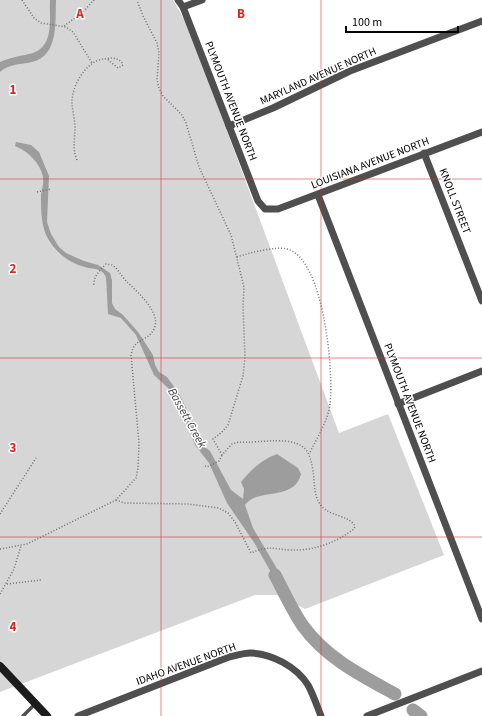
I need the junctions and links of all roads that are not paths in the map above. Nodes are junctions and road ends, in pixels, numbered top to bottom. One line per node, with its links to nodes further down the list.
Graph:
1 (178, 0): 3 (street, PLYMOUTH AVENUE NORTH)
2 (202, 0): 3 (street)
3 (183, 7): 5 (street, PLYMOUTH AVENUE NORTH)
4 (482, 21): 5 (street, MARYLAND AVENUE NORTH)
5 (229, 126): 9 (street, PLYMOUTH AVENUE NORTH)
6 (482, 132): 7 (street, LOUISIANA AVENUE NORTH)
7 (424, 153): 8 (street, LOUISIANA AVENUE NORTH); 10 (street, KNOLL STREET)
8 (318, 195): 9 (street, LOUISIANA AVENUE NORTH); 12 (street, PLYMOUTH AVENUE NORTH)
9 (265, 208)
10 (482, 301)
11 (482, 372): 12 (street)
12 (398, 404): 13 (street, PLYMOUTH AVENUE NORTH)
13 (482, 619)
14 (0, 666): 16 (street)
15 (482, 671): 21 (street)
16 (35, 704): 17 (lane); 18 (street)
17 (23, 716)
18 (47, 716)
19 (78, 716): 20 (street, IDAHO AVENUE NORTH)
20 (321, 716)
21 (367, 716)

